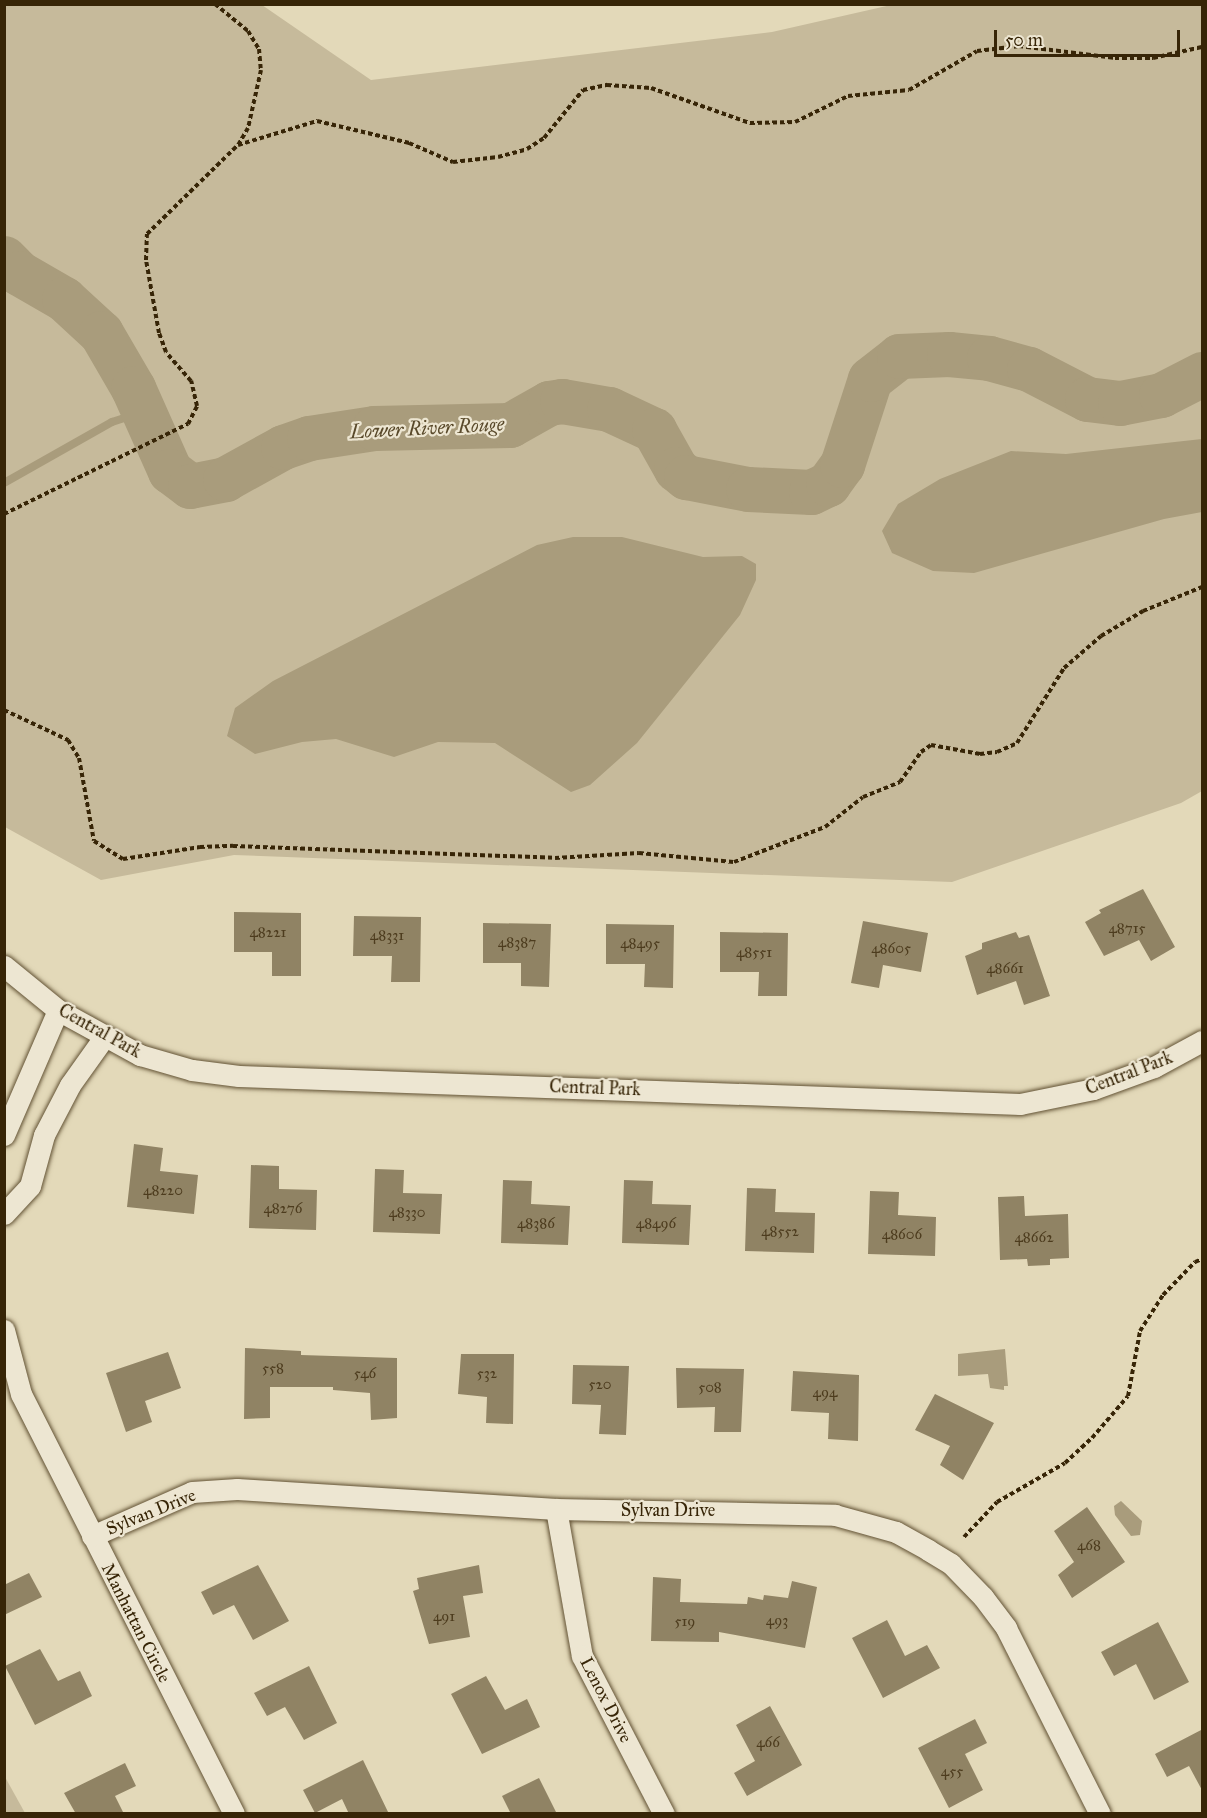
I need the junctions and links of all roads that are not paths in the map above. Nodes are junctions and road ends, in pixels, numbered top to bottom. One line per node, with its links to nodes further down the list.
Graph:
1 (4, 966): 2 (street, Central Park)
2 (58, 1010): 3 (street, Central Park); 5 (street)
3 (105, 1036): 4 (street, Central Park); 6 (street)
4 (1203, 1041)
5 (4, 1135)
6 (4, 1214)
7 (4, 1330): 9 (street, Manhattan Circle)
8 (556, 1509): 9 (street, Sylvan Drive); 11 (street, Lenox Drive); 12 (street, Sylvan Drive)
9 (92, 1536): 10 (street, Manhattan Circle)
10 (234, 1814)
11 (664, 1814)
12 (1100, 1814)

